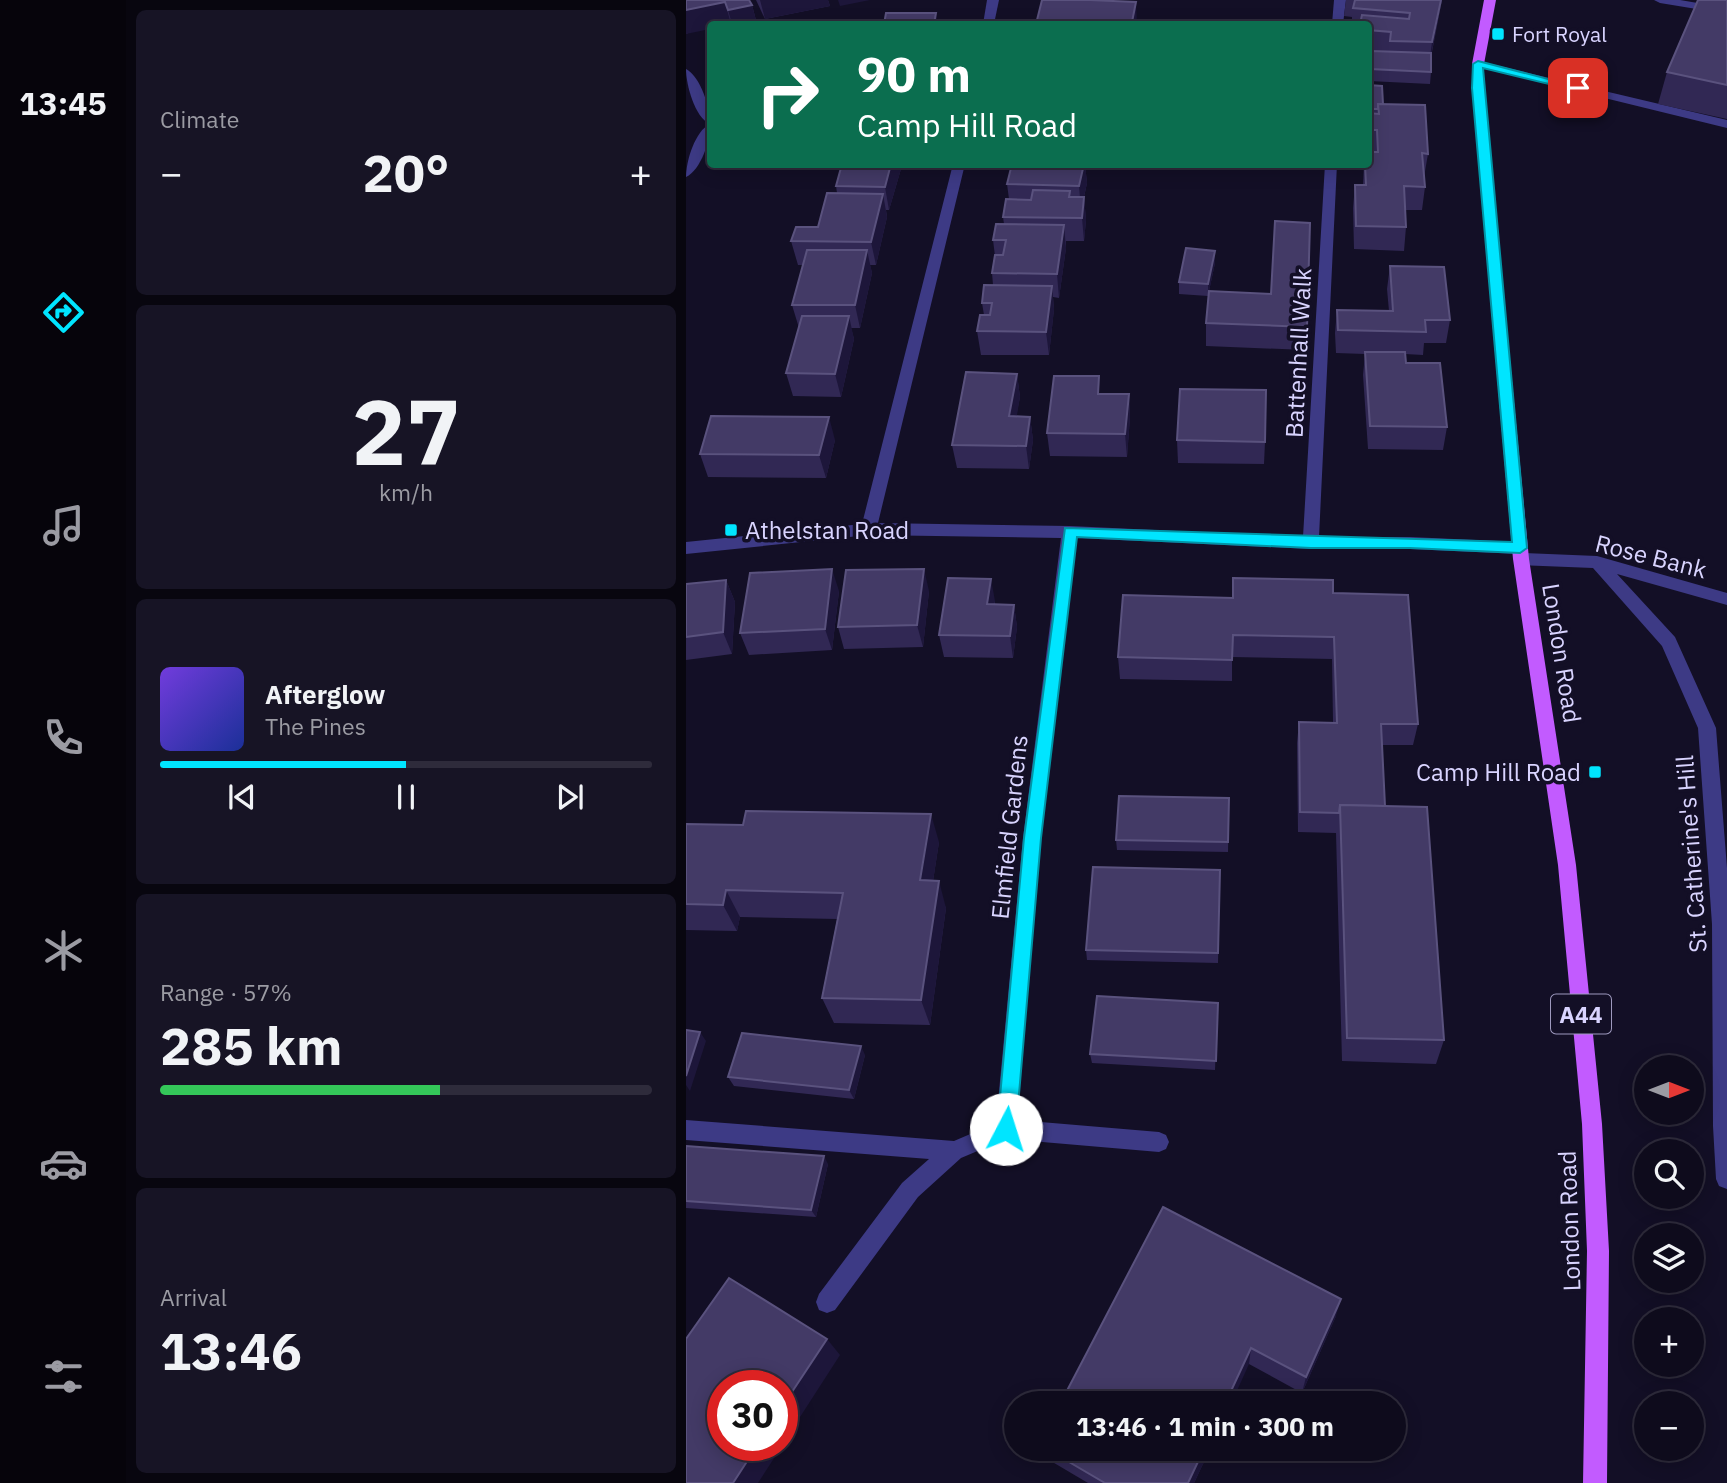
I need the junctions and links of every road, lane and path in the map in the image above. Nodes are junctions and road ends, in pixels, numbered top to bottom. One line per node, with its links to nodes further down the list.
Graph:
1 (993, 0): 6 (street)
2 (1340, 0): 7 (street)
3 (1490, 0): 8 (main road, London Road / A44)
4 (1660, 0): 5 (street)
5 (1727, 11)
6 (990, 21)
7 (1338, 21)
8 (1478, 64): 11 (street); 20 (main road, London Road / A44)
9 (686, 73): 10 (street)
10 (707, 114)
11 (1727, 124)
12 (707, 134): 15 (street)
13 (958, 168): 16 (street)
14 (1331, 168): 18 (street, Battenhall Walk)
15 (686, 173)
16 (869, 529): 17 (street); 19 (street)
17 (1070, 532): 18 (street); 23 (street, Elmfield Gardens)
18 (1311, 543): 20 (street)
19 (686, 548)
20 (1520, 554): 21 (street, Rose Bank); 29 (main road, London Road / A44)
21 (1597, 562): 22 (street, Rose Bank); 27 (street, St. Catherine's Hill)
22 (1727, 599)
23 (1006, 1129): 25 (street); 26 (street)
24 (686, 1130): 26 (street)
25 (1159, 1142)
26 (954, 1151): 28 (street)
27 (1727, 1179)
28 (827, 1302)
29 (1595, 1483)

